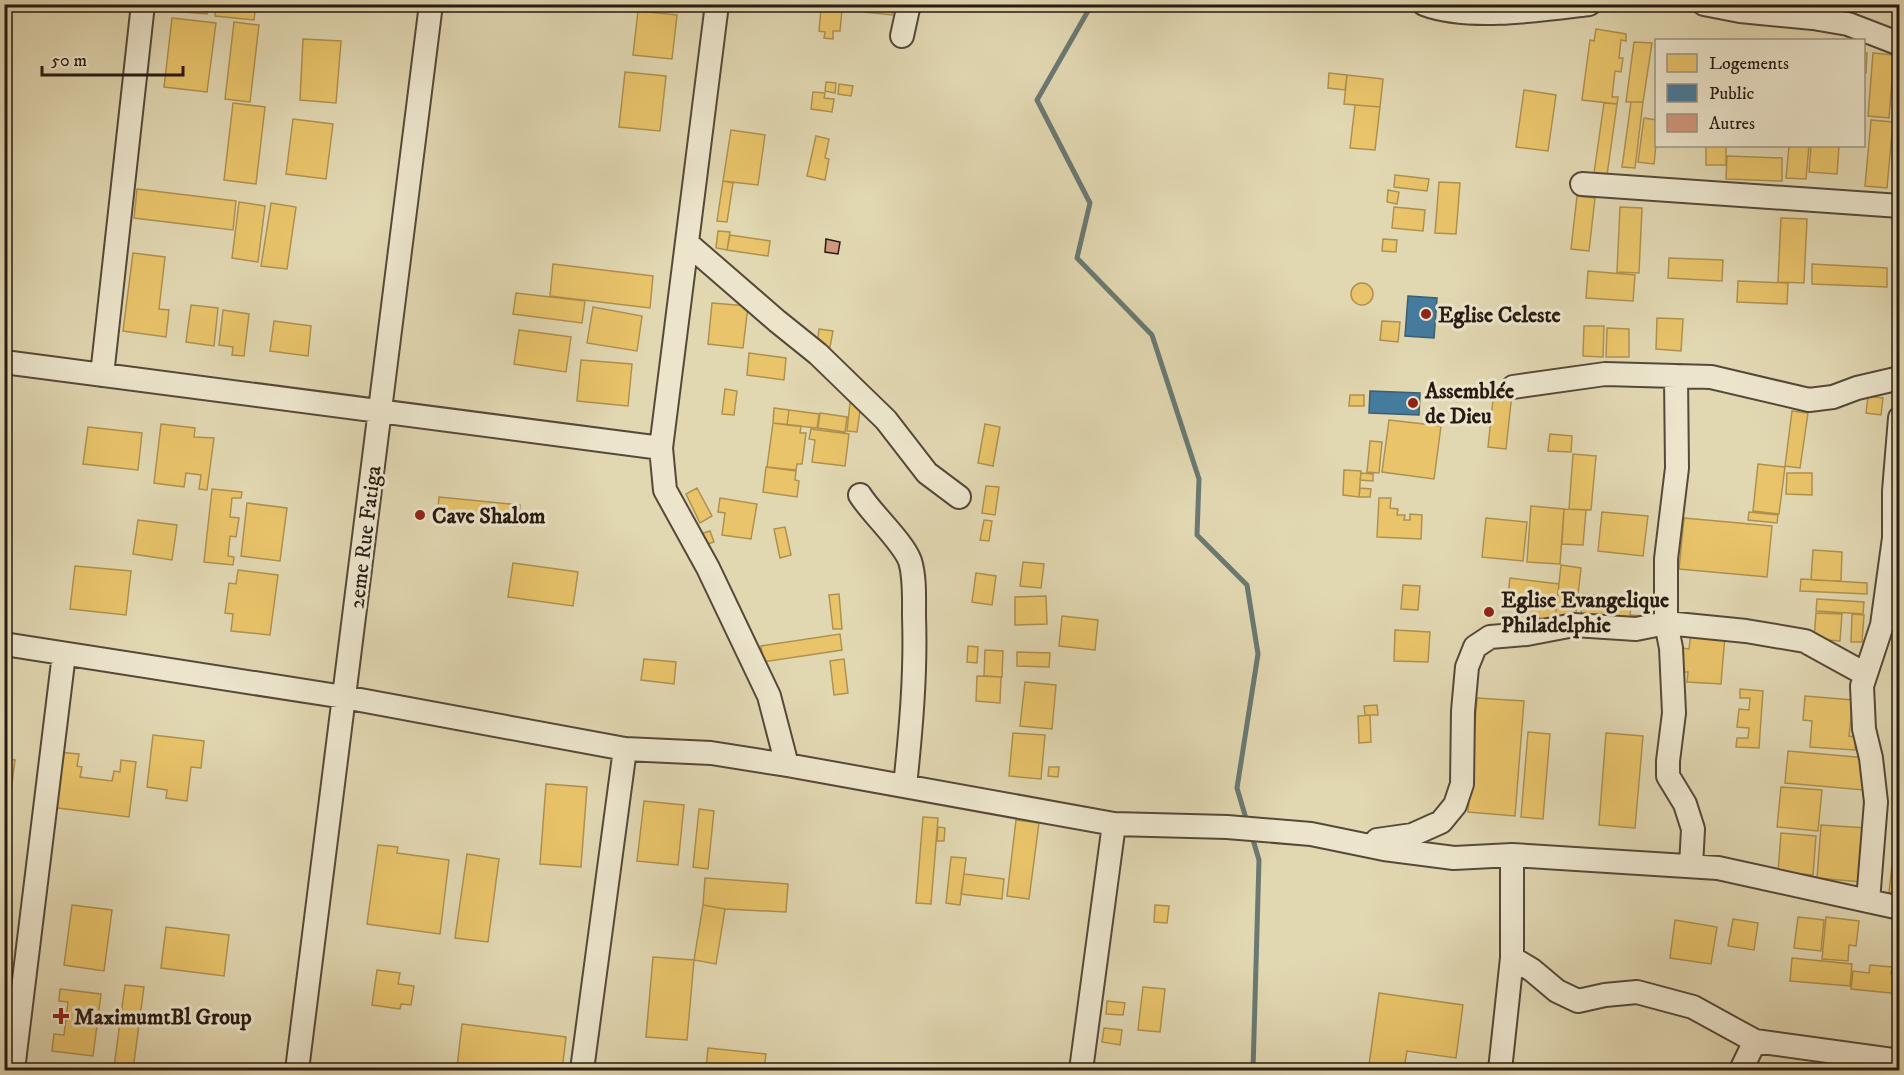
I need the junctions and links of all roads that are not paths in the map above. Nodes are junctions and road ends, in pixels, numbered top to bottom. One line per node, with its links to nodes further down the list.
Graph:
1 (143, 4): 15 (street)
2 (431, 4): 19 (street, 2eme Rue Fatiga)
3 (717, 4): 13 (street)
4 (909, 4): 9 (street)
5 (1424, 4): 6 (street)
6 (1589, 4)
7 (1704, 4): 8 (street)
8 (1814, 11): 10 (street)
9 (902, 36)
10 (1899, 44)
11 (1582, 184): 12 (street)
12 (1899, 206)
13 (687, 243): 21 (street); 23 (street)
14 (4, 362): 15 (street)
15 (102, 375): 19 (street)
16 (1676, 376): 17 (street); 18 (street); 24 (street)
17 (1899, 378)
18 (1513, 387)
19 (380, 411): 21 (street); 28 (street, 2eme Rue Fatiga)
20 (1899, 418): 27 (street)
21 (662, 448): 30 (street)
22 (860, 495): 31 (street)
23 (959, 498)
24 (1666, 623): 27 (street); 33 (street); 35 (street)
25 (4, 644): 26 (street)
26 (64, 654): 28 (street); 41 (street)
27 (1865, 674): 36 (street)
28 (344, 697): 29 (street); 42 (street, 2eme Rue Fatiga)
29 (625, 749): 30 (street); 43 (street)
30 (787, 765): 31 (street)
31 (905, 786): 32 (street)
32 (1114, 824): 33 (street); 44 (street)
33 (1346, 841): 34 (street)
34 (1512, 855): 35 (street); 38 (street)
35 (1691, 867): 36 (street)
36 (1868, 901): 37 (street)
37 (1899, 908)
38 (1512, 958): 39 (street); 45 (street)
39 (1755, 1041): 40 (street); 46 (street)
40 (1899, 1061)
41 (13, 1071)
42 (297, 1071)
43 (582, 1071)
44 (1081, 1071)
45 (1500, 1071)
46 (1740, 1071)

